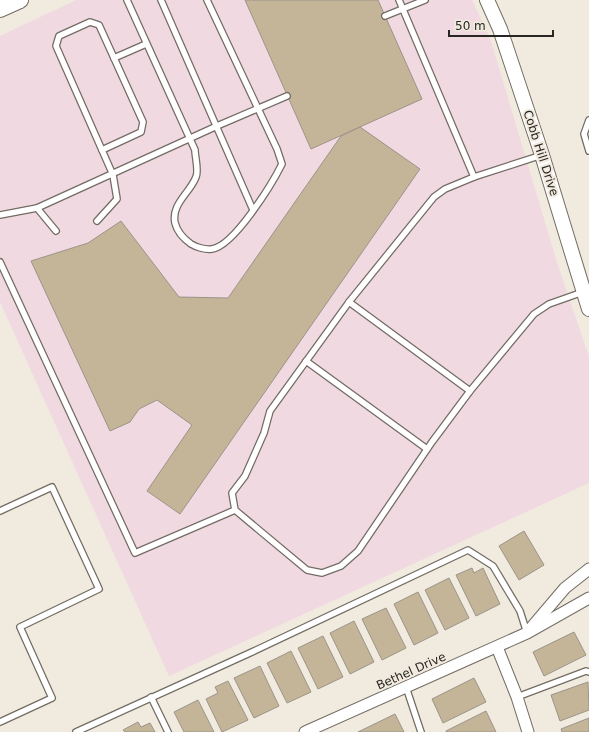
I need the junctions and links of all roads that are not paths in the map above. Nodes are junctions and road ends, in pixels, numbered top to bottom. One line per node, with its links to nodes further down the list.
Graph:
1 (20, 0): 9 (main road)
2 (127, 0): 11 (lane)
3 (161, 0): 16 (lane)
4 (207, 0): 14 (lane)
5 (399, 0): 8 (lane)
6 (425, 0): 8 (lane)
7 (487, 0): 20 (street, Cobb Hill Drive)
8 (403, 8): 10 (lane); 22 (lane)
9 (0, 9)
10 (385, 16)
11 (146, 44): 12 (lane); 17 (lane)
12 (114, 58): 18 (lane); 18 (lane)
13 (287, 96): 14 (lane)
14 (258, 108): 16 (lane); 24 (lane)
15 (589, 120): 19 (lane)
16 (217, 126): 17 (lane); 24 (lane)
17 (190, 139): 21 (lane); 24 (lane)
18 (102, 150): 21 (lane)
19 (589, 151)
20 (542, 155): 22 (lane); 29 (street, Cobb Hill Drive)
21 (113, 175): 23 (lane); 26 (lane)
22 (474, 177): 30 (lane)
23 (37, 208): 25 (lane); 27 (lane)
24 (253, 210)
25 (0, 215)
26 (97, 221)
27 (56, 231)
28 (0, 262): 35 (lane)
29 (584, 292): 31 (street, Cobb Hill Drive); 33 (lane)
30 (349, 302): 32 (lane); 33 (lane)
31 (589, 309)
32 (306, 361): 34 (lane); 35 (lane)
33 (470, 391): 34 (lane)
34 (427, 449): 35 (lane)
35 (235, 510)
36 (0, 511): 45 (lane)
37 (589, 570): 39 (street, Bethel Drive)
38 (589, 598): 39 (street, Bethel Drive)
39 (527, 633): 40 (street, Bethel Drive); 44 (lane)
40 (497, 646): 42 (street, Bethel Drive); 43 (street)
41 (589, 672): 43 (lane)
42 (406, 687): 46 (street, Bethel Drive); 50 (lane)
43 (517, 697): 51 (street)
44 (152, 698): 47 (lane); 48 (lane)
45 (0, 722)
46 (324, 728): 49 (street, Bethel Drive)
47 (76, 732)
48 (168, 732)
49 (305, 732)
50 (421, 732)
51 (528, 732)

